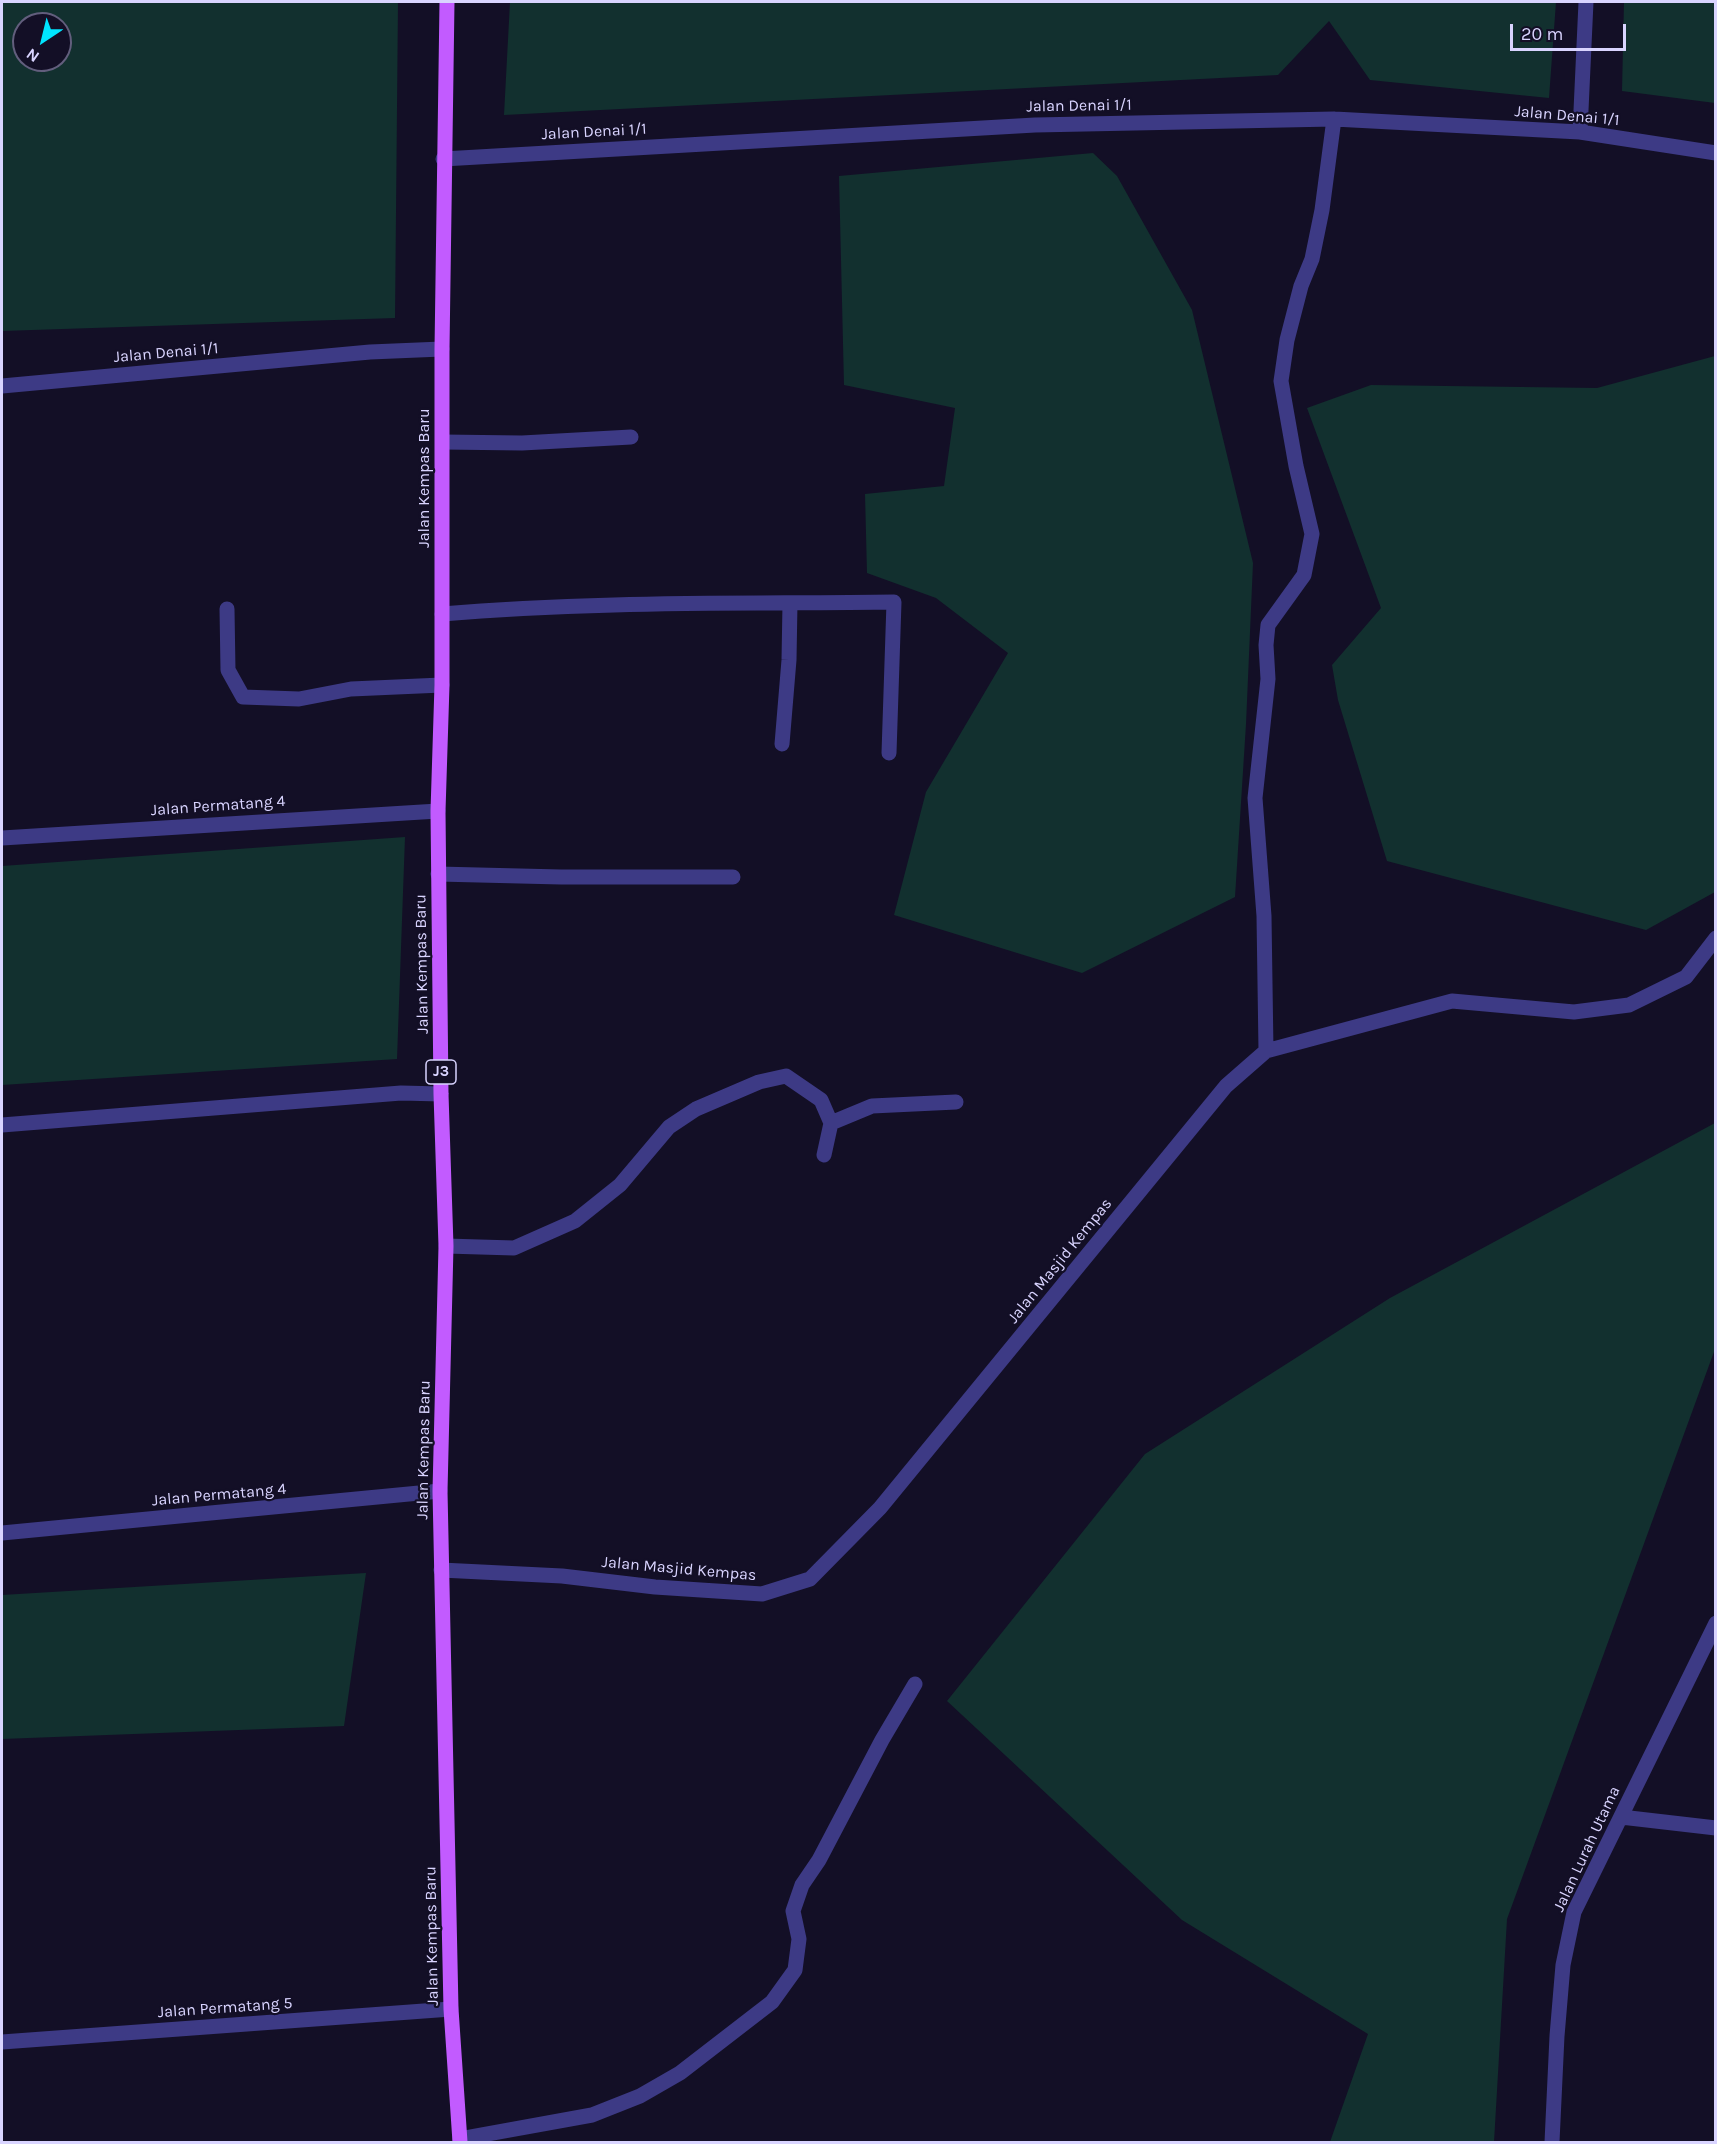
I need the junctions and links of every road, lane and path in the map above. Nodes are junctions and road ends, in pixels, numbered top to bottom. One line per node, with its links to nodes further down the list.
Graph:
1 (447, 2): 6 (main road, Jalan Kempas Baru / J3)
2 (1586, 2): 4 (street)
3 (1334, 119): 4 (street, Jalan Denai 1/1); 6 (street, Jalan Denai 1/1); 22 (street)
4 (1580, 132): 5 (street, Jalan Denai 1/1)
5 (1716, 153)
6 (443, 159): 7 (main road, Jalan Kempas Baru / J3)
7 (442, 349): 8 (street, Jalan Denai 1/1); 10 (main road, Jalan Kempas Baru / J3)
8 (2, 386)
9 (631, 438): 10 (street)
10 (443, 442): 13 (main road, Jalan Kempas Baru / J3)
11 (790, 603): 13 (street); 15 (street); 16 (street)
12 (227, 609): 14 (street)
13 (442, 614): 14 (main road, Jalan Kempas Baru / J3)
14 (442, 685): 17 (main road, Jalan Kempas Baru / J3)
15 (782, 744)
16 (889, 753)
17 (438, 812): 18 (street, Jalan Permatang 4); 19 (main road, Jalan Kempas Baru / J3)
18 (2, 838)
19 (438, 874): 20 (street); 23 (main road, Jalan Kempas Baru / J3)
20 (733, 877)
21 (1716, 938): 22 (street, Jalan Masjid Kempas)
22 (1266, 1051): 31 (street, Jalan Masjid Kempas)
23 (441, 1094): 26 (street); 28 (main road, Jalan Kempas Baru / J3)
24 (956, 1102): 25 (street)
25 (831, 1123): 27 (street); 28 (street)
26 (2, 1125)
27 (824, 1155)
28 (446, 1246): 29 (main road, Jalan Kempas Baru / J3)
29 (440, 1491): 30 (street, Jalan Permatang 4); 31 (main road, Jalan Kempas Baru / J3)
30 (2, 1533)
31 (441, 1570): 36 (main road, Jalan Kempas Baru / J3)
32 (1716, 1623): 34 (street, Jalan Lurah Utama)
33 (915, 1684): 38 (street)
34 (1621, 1817): 35 (street); 39 (street, Jalan Lurah Utama)
35 (1716, 1828)
36 (451, 2009): 37 (street, Jalan Permatang 5); 38 (main road, Jalan Kempas Baru / J3)
37 (2, 2042)
38 (460, 2141)
39 (1552, 2142)

